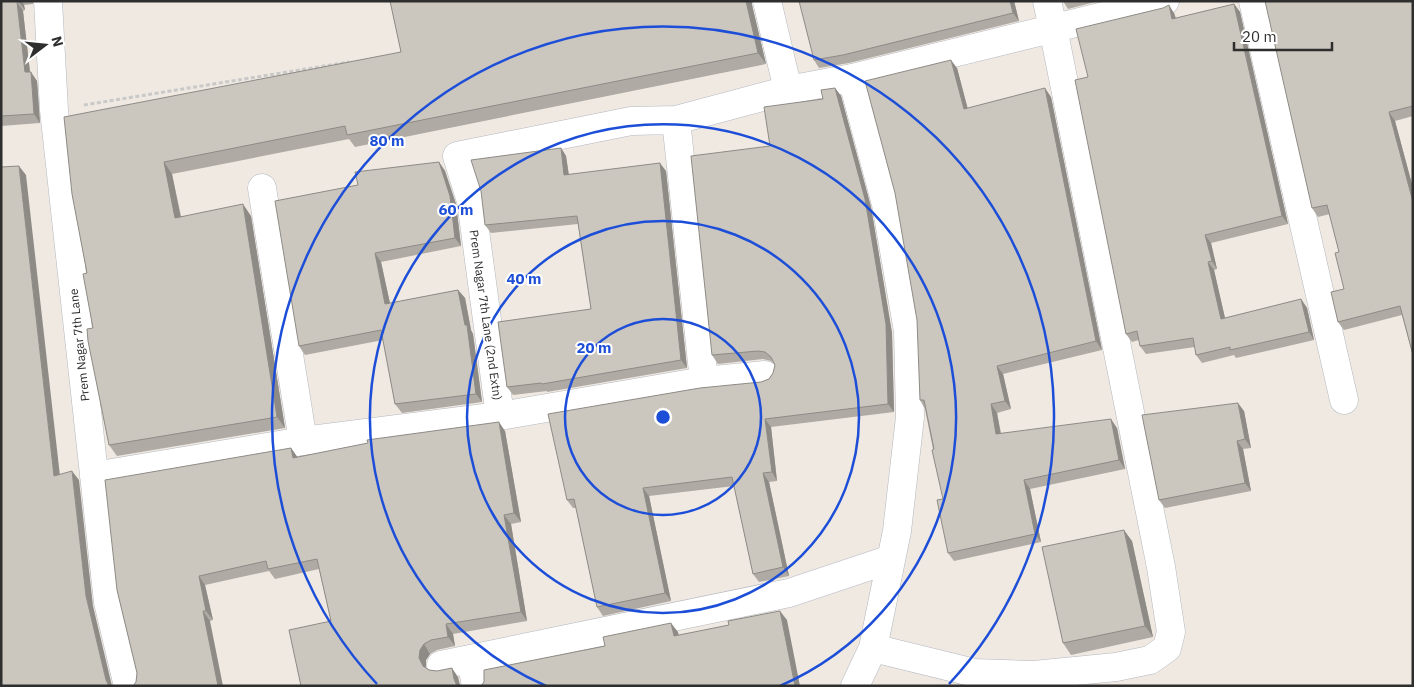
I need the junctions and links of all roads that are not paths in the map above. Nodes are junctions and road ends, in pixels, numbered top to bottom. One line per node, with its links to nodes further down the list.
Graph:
1 (48, 1): 16 (street, Prem Nagar 7th Lane)
2 (767, 1): 8 (street)
3 (1047, 1): 6 (street)
4 (1165, 1): 6 (street)
5 (1253, 1): 13 (street)
6 (1054, 28): 7 (street); 18 (street)
7 (852, 78): 8 (street); 17 (street)
8 (788, 90): 9 (street)
9 (676, 120): 12 (street); 14 (street, Prem Nagar 7th Lane (2nd Extn))
10 (262, 188): 15 (street)
11 (765, 375): 12 (street, Prem Nagar 7th Lane (2nd Extn))
12 (704, 381): 14 (street, Prem Nagar 7th Lane (2nd Extn))
13 (1344, 400)
14 (500, 416): 15 (street, Prem Nagar 7th Lane (2nd Extn))
15 (303, 441): 16 (street, Prem Nagar 7th Lane (2nd Extn))
16 (94, 476): 21 (street, Prem Nagar 7th Lane)
17 (891, 559): 18 (street); 19 (street)
18 (873, 648): 23 (street)
19 (471, 660): 20 (street); 22 (street)
20 (442, 665)
21 (128, 686)
22 (476, 686)
23 (855, 686)

